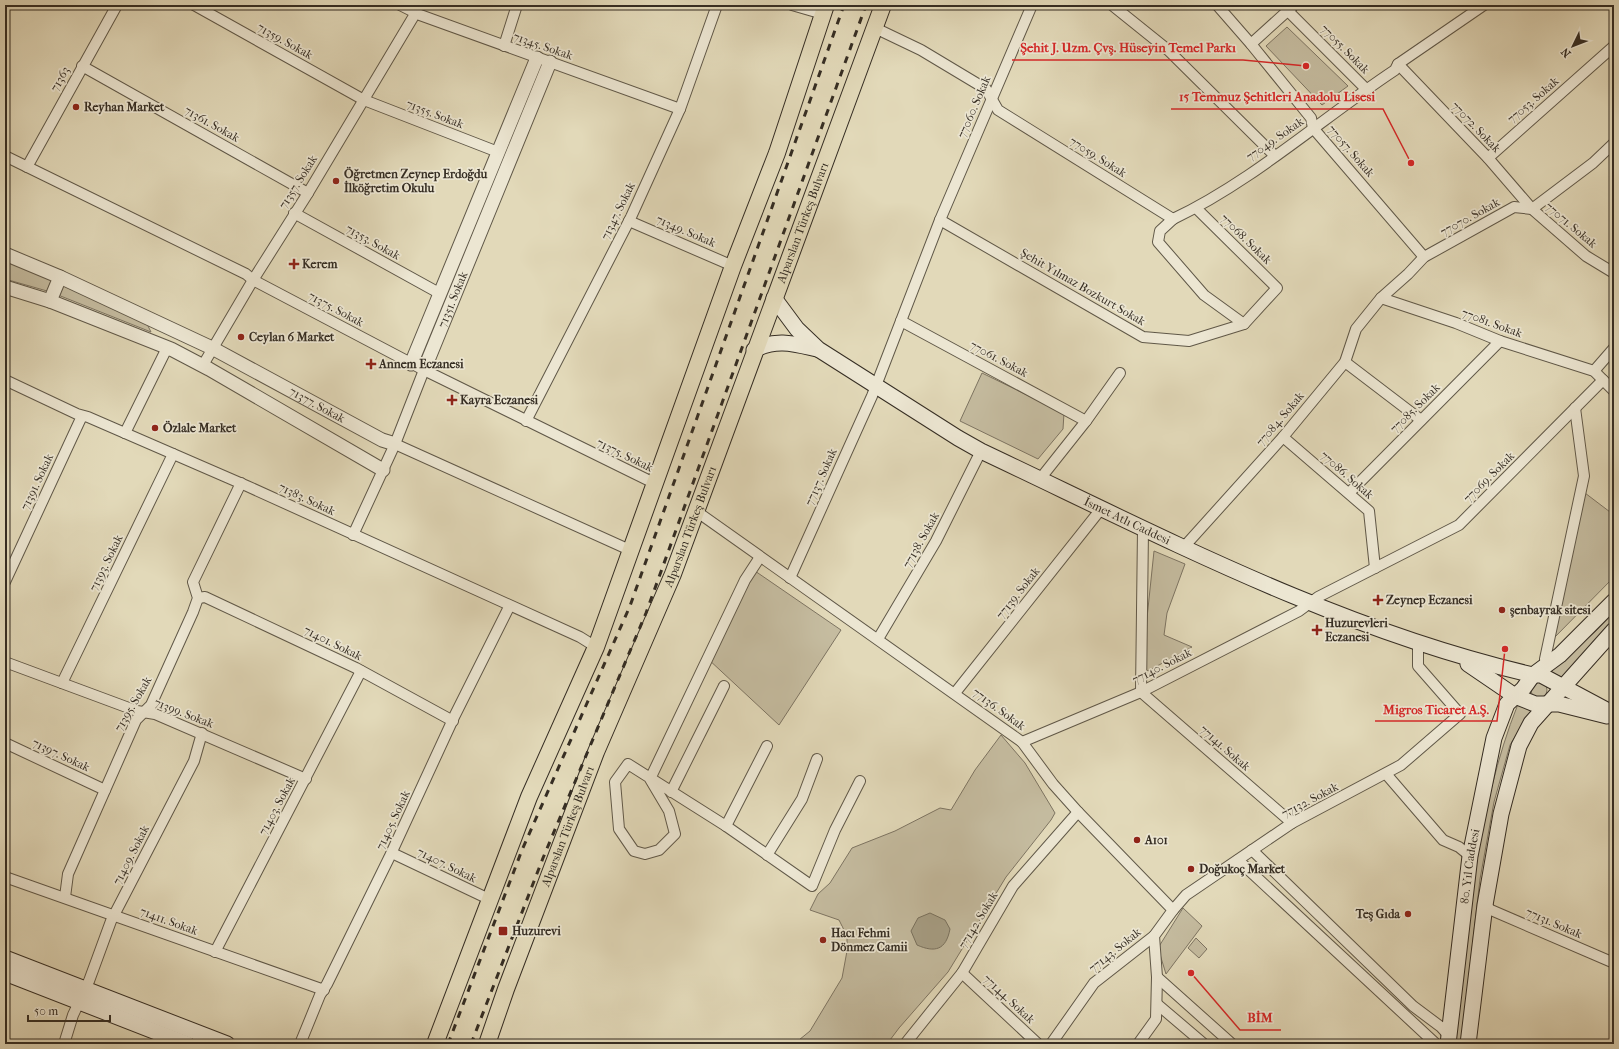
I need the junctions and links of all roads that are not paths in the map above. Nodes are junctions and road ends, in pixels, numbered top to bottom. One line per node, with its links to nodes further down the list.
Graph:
1 (117, 5): 22 (street, 71363)
2 (194, 5): 24 (street, 71359. Sokak)
3 (400, 5): 14 (street, 71345. Sokak)
4 (517, 5): 17 (street)
5 (717, 5): 26 (street, 71347. Sokak)
6 (792, 5): 13 (street)
7 (883, 5): 15 (main road, Alparslan Türkeş Bulvarı)
8 (1032, 5): 25 (street, 77060. Sokak)
9 (1112, 5): 31 (street)
10 (1217, 5): 16 (street, 77057. Sokak)
11 (1484, 5): 21 (street, 77049. Sokak)
12 (1291, 8): 16 (street); 23 (street, 77055. Sokak)
13 (824, 10): 43 (main road)
14 (415, 14): 17 (street, 71345. Sokak); 24 (street, 71357. Sokak)
15 (875, 28): 25 (street, 77059. Sokak); 49 (main road, Alparslan Türkeş Bulvarı)
16 (1251, 44): 27 (street, 77057. Sokak)
17 (504, 46): 19 (street, 71345. Sokak)
18 (1614, 46): 32 (street, 77053. Sokak)
19 (537, 58): 20 (street, 71345. Sokak); 29 (street, 71351. Sokak)
20 (550, 62): 26 (street, 71345. Sokak); 63 (street, 71351. Sokak)
21 (1398, 64): 23 (street, 77049. Sokak); 32 (street, 77072. Sokak)
22 (82, 66): 33 (street, 71363); 34 (street, 71361. Sokak)
23 (1366, 89): 27 (street, 77049. Sokak)
24 (364, 100): 29 (street, 71355. Sokak); 34 (street, 71357. Sokak)
25 (992, 100): 38 (street, 77059. Sokak); 39 (street, 77060. Sokak)
26 (680, 109): 40 (street, 71347. Sokak)
27 (1313, 128): 31 (street, 77049. Sokak); 42 (street, 77057. Sokak)
28 (1614, 143): 36 (street)
29 (498, 152): 48 (street, 71351. Sokak)
30 (5, 156): 33 (street, 71375. Sokak)
31 (1275, 156): 35 (street, 77049. Sokak)
32 (1488, 158): 36 (street, 77072. Sokak)
33 (28, 167): 46 (street, 71375. Sokak)
34 (308, 193): 37 (street, 71357. Sokak)
35 (1196, 208): 38 (street); 53 (street, 77068. Sokak)
36 (1532, 209): 42 (street, 77070. Sokak); 44 (street, 77071. Sokak)
37 (294, 213): 46 (street, 71357. Sokak); 48 (street, 71353. Sokak)
38 (1172, 219): 53 (street)
39 (940, 220): 52 (street, 77060. Sokak); 53 (street, Şehit Yılmaz Bozkurt Sokak)
40 (629, 221): 43 (street, 71349. Sokak); 73 (street, 71347. Sokak)
41 (5, 254): 45 (street, 71377. Sokak)
42 (1424, 257): 50 (street, 77070. Sokak)
43 (733, 266): 83 (main road)
44 (1614, 273)
45 (60, 276): 51 (street); 55 (street, 71377. Sokak)
46 (253, 280): 55 (street, 71357. Sokak); 61 (street, 71375. Sokak)
47 (5, 287): 51 (street, 71377. Sokak)
48 (439, 293): 61 (street, 71351. Sokak)
49 (774, 298): 58 (main road); 59 (main road, Alparslan Türkeş Bulvarı)
50 (1381, 298): 54 (street, 77081. Sokak); 60 (street, 77084. Sokak)
51 (50, 300): 57 (street, 71377. Sokak)
52 (901, 320): 68 (street, 77137. Sokak); 74 (street, 77061. Sokak)
53 (1244, 324)
54 (1500, 341): 64 (street, 77081. Sokak); 72 (street, 77085. Sokak)
55 (212, 348): 62 (street, 71357. Sokak); 77 (street, 71377. Sokak)
56 (1614, 348): 64 (street)
57 (171, 349): 62 (street, 71377. Sokak); 75 (street)
58 (818, 349): 59 (main road); 68 (main road, İsmet Atlı Caddesi)
59 (754, 350): 86 (main road, Alparslan Türkeş Bulvarı)
60 (1345, 362): 72 (street); 76 (street, 77084. Sokak)
61 (411, 364): 63 (street, 71375. Sokak)
62 (203, 365): 80 (street, 71377. Sokak)
63 (424, 370): 73 (street, 71375. Sokak); 77 (street, 71351. Sokak)
64 (1594, 372): 67 (street)
65 (1120, 373): 74 (street)
66 (5, 380): 71 (street, 71383. Sokak)
67 (1603, 380): 69 (street); 70 (street, 77069. Sokak)
68 (876, 386): 78 (main road, İsmet Atlı Caddesi); 93 (street, 77137. Sokak)
69 (1614, 391)
70 (1575, 408): 92 (street, 77069. Sokak); 105 (street)
71 (82, 416): 75 (street, 71383. Sokak); 94 (street, 71391. Sokak)
72 (1421, 420): 84 (street, 77085. Sokak)
73 (526, 421): 83 (street, 71375. Sokak)
74 (1086, 421): 81 (street)
75 (126, 433): 79 (street, 71383. Sokak)
76 (1283, 437): 84 (street, 77086. Sokak); 89 (street, 77084. Sokak)
77 (395, 444): 80 (street, 71351. Sokak); 90 (street, 71377. Sokak)
78 (981, 451): 81 (main road, İsmet Atlı Caddesi); 100 (street, 77138. Sokak)
79 (173, 454): 82 (street, 71383. Sokak); 108 (street, 71393. Sokak)
80 (383, 470): 88 (street, 71351. Sokak)
81 (1040, 479): 85 (main road, İsmet Atlı Caddesi)
82 (241, 483): 88 (street, 71383. Sokak); 95 (street)
83 (656, 484): 90 (main road)
84 (1348, 493): 92 (street, 77086. Sokak)
85 (1101, 509): 87 (main road, İsmet Atlı Caddesi); 112 (street, 77139. Sokak)
86 (696, 511): 91 (street, 77136. Sokak); 160 (main road, Alparslan Türkeş Bulvarı)
87 (1143, 529): 89 (main road, İsmet Atlı Caddesi); 111 (street)
88 (353, 535): 98 (street, 71383. Sokak)
89 (1183, 548): 97 (main road, İsmet Atlı Caddesi)
90 (632, 551): 102 (main road)
91 (760, 557): 93 (street, 77136. Sokak); 126 (street)
92 (1375, 568): 97 (street, 77069. Sokak)
93 (790, 578): 100 (street, 77136. Sokak)
94 (5, 582)
95 (198, 598): 106 (street, 71401. Sokak); 115 (street, 71395. Sokak)
96 (1614, 601): 105 (main road)
97 (1308, 604): 101 (main road, İsmet Atlı Caddesi); 111 (street, 77140. Sokak)
98 (509, 607): 102 (street, 71383. Sokak); 118 (street, 71405. Sokak)
99 (1614, 630): 110 (main road)
100 (878, 639): 112 (street, 77136. Sokak)
101 (1418, 644): 103 (main road, İsmet Atlı Caddesi); 124 (street, 77132. Sokak)
102 (596, 647): 140 (main road)
103 (1456, 656): 107 (main road, İsmet Atlı Caddesi); 113 (main road, İsmet Atlı Caddesi)
104 (5, 662): 108 (street, 71399. Sokak)
105 (1549, 665): 107 (main road)
106 (361, 671): 118 (street, 71401. Sokak); 125 (street, 71403. Sokak)
107 (1533, 676): 110 (main road, İsmet Atlı Caddesi); 113 (main road, 80. Yıl Caddesi)
108 (62, 684): 115 (street, 71399. Sokak)
109 (724, 686): 129 (street)
110 (1564, 688): 114 (main road, 80. Yıl Caddesi); 116 (main road)
111 (1141, 692): 120 (street, 77140. Sokak); 131 (street, 77141. Sokak)
112 (955, 693): 120 (street, 77136. Sokak)
113 (1515, 696): 114 (main road, İsmet Atlı Caddesi); 136 (main road, 80. Yıl Caddesi)
114 (1549, 704): 117 (main road); 141 (main road, 80. Yıl Caddesi)
115 (144, 712): 119 (street, 71399. Sokak); 128 (street, 71395. Sokak)
116 (1614, 714)
117 (1614, 718)
118 (453, 721): 134 (street, 71405. Sokak)
119 (202, 733): 125 (street, 71399. Sokak); 143 (street, 71409. Sokak)
120 (1022, 742): 130 (street, 77136. Sokak)
121 (5, 743): 128 (street, 71397. Sokak)
122 (767, 746): 132 (street)
123 (817, 758): 135 (street)
124 (1387, 775): 131 (street, 77132. Sokak); 136 (street)
125 (306, 779): 145 (street, 71403. Sokak)
126 (650, 779): 126 (street); 129 (street)
127 (860, 781): 135 (street)
128 (105, 790): 139 (street, 71395. Sokak)
129 (671, 792): 132 (street)
130 (1078, 812): 142 (street, 77136. Sokak); 148 (street, 77142. Sokak)
131 (1292, 823): 133 (street, 77132. Sokak)
132 (726, 826): 135 (street)
133 (1252, 850): 137 (street, 77132. Sokak); 154 (street)
134 (392, 852): 140 (street, 71407. Sokak); 151 (street, 71405. Sokak)
135 (767, 855)
136 (1470, 856): 154 (main road, 80. Yıl Caddesi)
137 (1238, 860): 142 (street, 77132. Sokak); 167 (street)
138 (5, 877): 139 (street, 71411. Sokak)
139 (65, 897): 143 (street, 71411. Sokak)
140 (491, 900): 159 (main road)
141 (1485, 905): 147 (street, 77131. Sokak); 168 (main road, 80. Yıl Caddesi)
142 (1173, 910): 144 (street)
143 (115, 915): 145 (street, 71411. Sokak); 152 (street, 71409. Sokak)
144 (1154, 936): 150 (street); 163 (street, 77143. Sokak)
145 (215, 952): 151 (street, 71411. Sokak)
146 (5, 958): 152 (main road)
147 (1614, 963)
148 (962, 972): 161 (street, 77142. Sokak); 162 (street, 77144. Sokak)
149 (5, 973): 152 (main road)
150 (1157, 977): 153 (street); 166 (street)
151 (324, 990): 158 (street, 71405. Sokak)
152 (83, 996): 155 (street, 71409. Sokak); 156 (main road); 157 (main road)
153 (1157, 1004): 164 (street); 165 (street)
154 (1449, 1040)
155 (64, 1044)
156 (186, 1044)
157 (227, 1044)
158 (300, 1044)
159 (435, 1044)
160 (487, 1044)
161 (905, 1044)
162 (1038, 1044)
163 (1051, 1044)
164 (1138, 1044)
165 (1204, 1044)
166 (1232, 1044)
167 (1436, 1044)
168 (1468, 1044)

